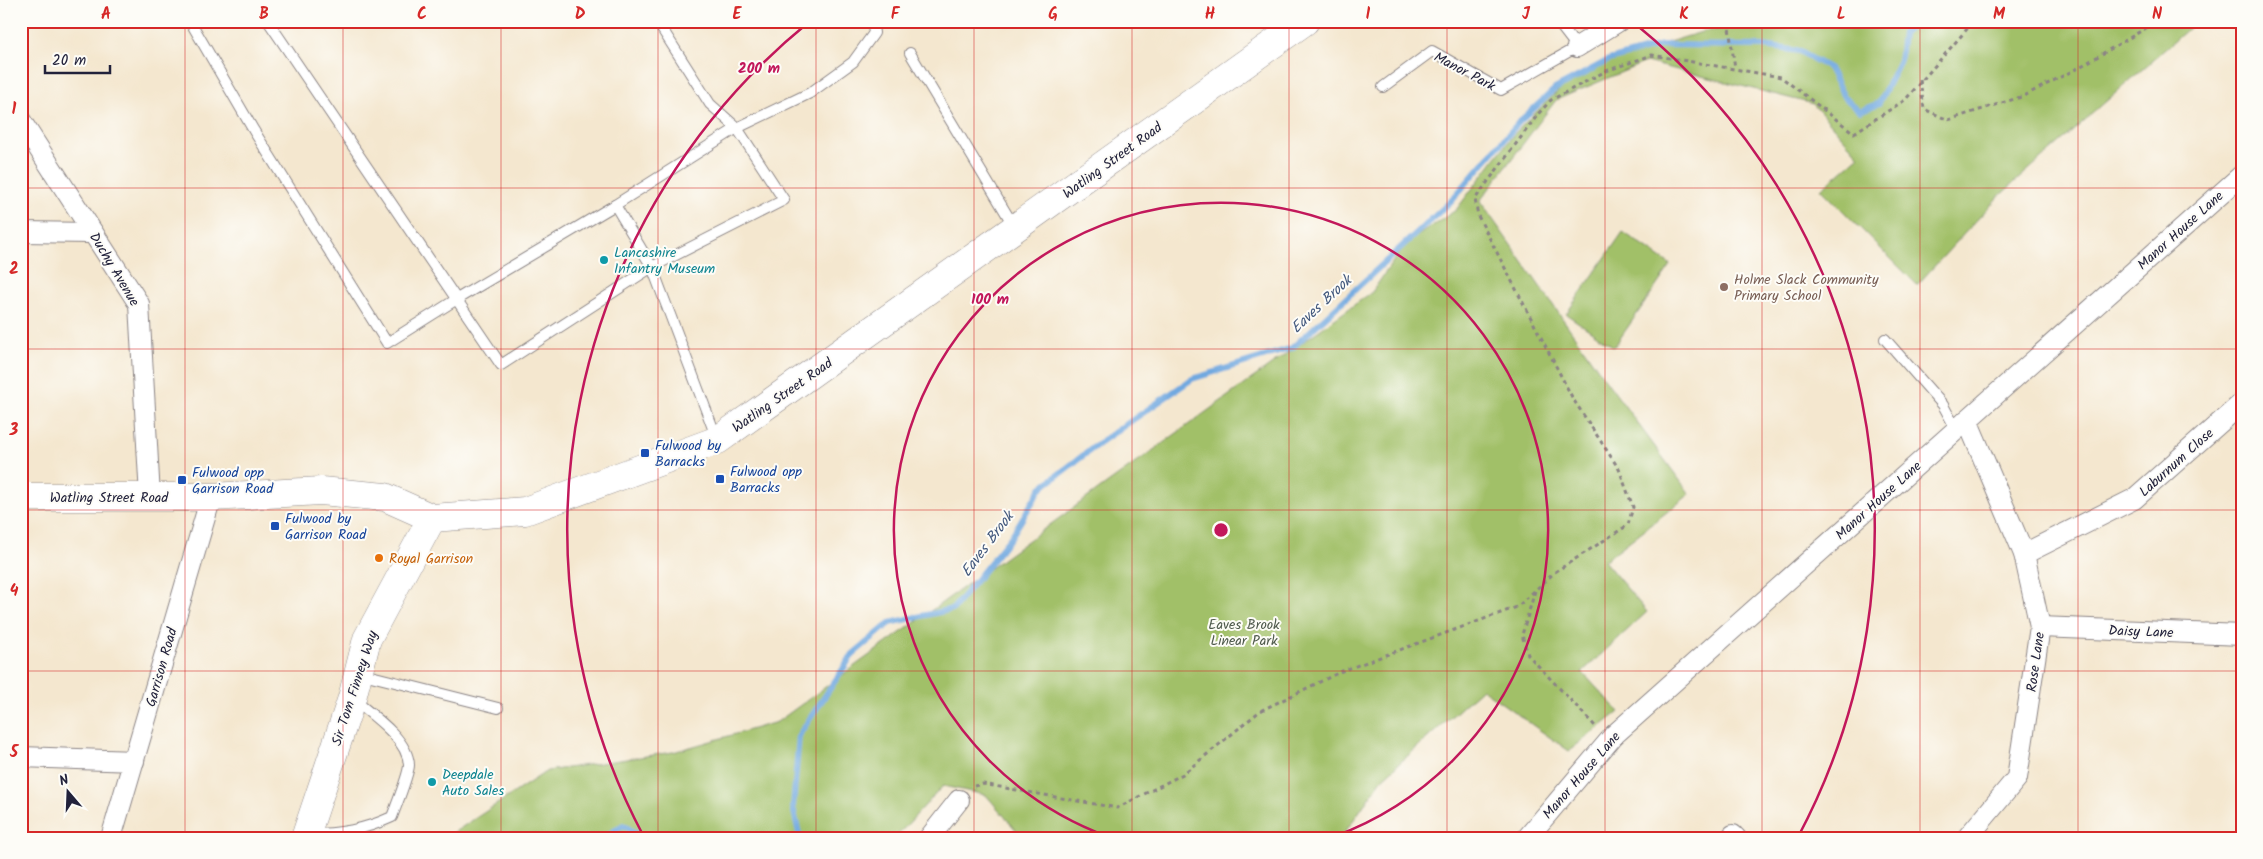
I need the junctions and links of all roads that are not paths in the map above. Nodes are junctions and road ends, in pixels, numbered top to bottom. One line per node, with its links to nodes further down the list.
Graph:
1 (190, 21): 19 (lane)
2 (268, 21): 19 (lane)
3 (657, 21): 12 (lane)
4 (872, 21): 12 (lane)
5 (1305, 21): 15 (main road, Watling Street Road)
6 (1557, 21): 8 (lane)
7 (1619, 21): 8 (street, Manor Park)
8 (1577, 47): 10 (lane, Manor Park)
9 (910, 53): 15 (lane)
10 (1383, 87)
11 (21, 121): 17 (street, Duchy Avenue)
12 (737, 128): 14 (lane); 18 (lane)
13 (2242, 175): 22 (street, Manor House Lane)
14 (615, 205): 18 (lane); 19 (lane)
15 (1016, 229): 23 (main road, Watling Street Road)
16 (21, 232): 17 (street)
17 (93, 233): 25 (street, Duchy Avenue)
18 (652, 267): 19 (lane); 23 (lane)
19 (457, 299)
20 (1885, 339): 22 (lane)
21 (2242, 403): 28 (street, Laburnum Close)
22 (1962, 425): 28 (street, Rose Lane); 39 (street, Manor House Lane)
23 (718, 440): 27 (main road, Watling Street Road)
24 (21, 497): 25 (main road, Watling Street Road)
25 (150, 497): 26 (main road, Watling Street Road)
26 (211, 497): 27 (main road, Watling Street Road); 34 (street, Garrison Road)
27 (432, 518): 31 (main road, Sir Tom Finney Way)
28 (2024, 554): 29 (street, Rose Lane)
29 (2040, 627): 30 (street, Daisy Lane); 40 (street, Rose Lane)
30 (2242, 635)
31 (355, 685): 32 (lane); 36 (main road, Sir Tom Finney Way); 36 (lane)
32 (498, 708)
33 (21, 757): 34 (street)
34 (134, 761): 37 (street, Garrison Road)
35 (959, 800): 38 (street)
36 (305, 836)
37 (111, 838)
38 (929, 838)
39 (1527, 838)
40 (1968, 838)

